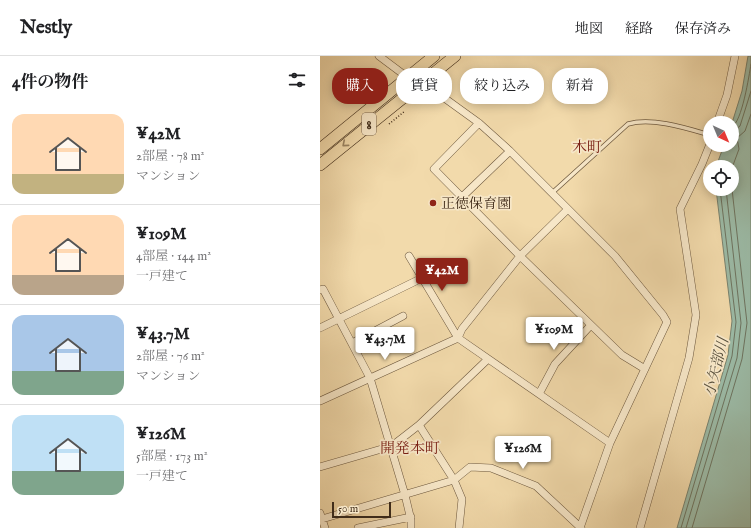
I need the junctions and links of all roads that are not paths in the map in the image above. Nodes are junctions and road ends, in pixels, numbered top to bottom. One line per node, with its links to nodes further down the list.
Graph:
1 (379, 56): 5 (street)
2 (434, 56): 6 (highway, 8)
3 (455, 56): 7 (highway, 8)
4 (735, 56): 11 (street)
5 (396, 68)
6 (419, 68)
7 (439, 68)
8 (396, 87): 14 (highway, 8)
9 (396, 102): 17 (highway, 8, one-way to 17)
10 (452, 104): 12 (street)
11 (720, 116)
12 (479, 124): 15 (street); 19 (street)
13 (703, 133): 18 (lane)
14 (320, 148)
15 (510, 151): 18 (street); 19 (street)
16 (707, 152): 49 (street)
17 (320, 165)
18 (552, 192): 20 (street)
19 (462, 197): 22 (street)
20 (568, 208): 22 (street); 32 (street)
21 (410, 256): 23 (street)
22 (520, 256): 27 (street); 29 (street)
23 (422, 278): 26 (street); 29 (street)
24 (320, 290): 26 (street)
25 (403, 316): 30 (street)
26 (340, 319): 28 (street); 30 (street)
27 (591, 325): 32 (street); 34 (street)
28 (320, 328)
29 (458, 338): 31 (street); 33 (street)
30 (352, 343): 33 (street)
31 (487, 360): 34 (street); 36 (street)
32 (645, 369): 37 (street)
33 (370, 378): 35 (street); 38 (street)
34 (539, 394): 37 (street)
35 (320, 401)
36 (419, 425): 38 (street); 40 (street)
37 (610, 443): 48 (street)
38 (392, 446): 39 (street); 41 (street)
39 (320, 467)
40 (454, 480): 41 (street); 47 (street); 48 (street)
41 (405, 495): 42 (street); 43 (street)
42 (321, 516): 44 (street)
43 (410, 517): 45 (street); 46 (street)
44 (325, 528)
45 (358, 528)
46 (411, 528)
47 (459, 528)
48 (580, 528)
49 (640, 528)

